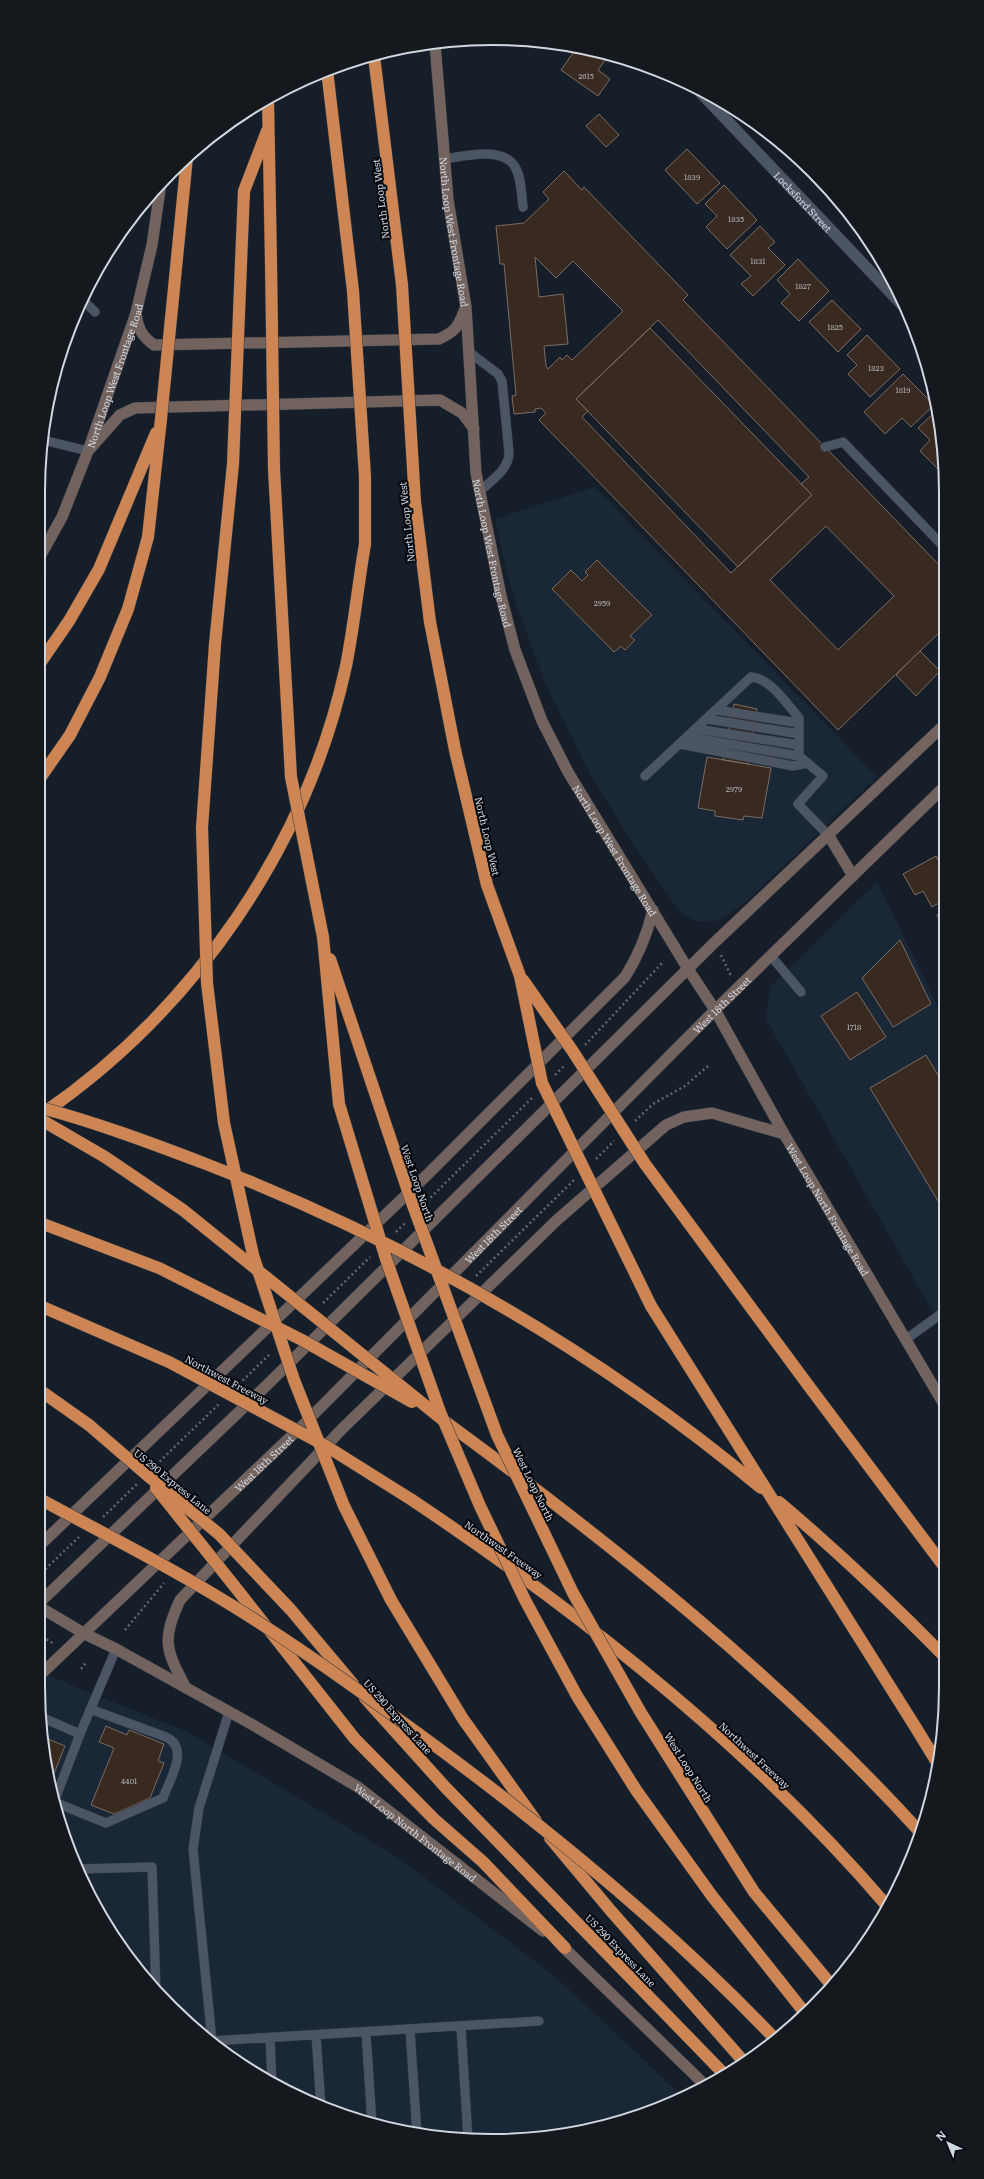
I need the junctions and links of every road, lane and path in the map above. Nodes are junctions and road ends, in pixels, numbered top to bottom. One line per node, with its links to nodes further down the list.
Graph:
1 (435, 49): 7 (main road, North Loop West Frontage Road)
2 (375, 60): 48 (highway, North Loop West, bridge)
3 (328, 76): 57 (highway, bridge)
4 (709, 101): 11 (street, Locksford Street)
5 (268, 105): 6 (highway)
6 (269, 124): 43 (highway, bridge); 116 (highway, bridge)
7 (445, 159): 10 (lane); 13 (main road, North Loop West Frontage Road)
8 (187, 165): 17 (highway, bridge)
9 (155, 198): 15 (main road, North Loop West Frontage Road)
10 (523, 207)
11 (894, 296)
12 (87, 304): 14 (lane)
13 (466, 307): 15 (main road); 16 (main road, North Loop West Frontage Road)
14 (95, 312)
15 (136, 313): 21 (main road, North Loop West Frontage Road)
16 (469, 352): 18 (main road, North Loop West Frontage Road); 22 (lane)
17 (161, 419): 25 (highway); 37 (highway)
18 (475, 430): 21 (main road); 22 (main road, North Loop West Frontage Road)
19 (48, 441): 21 (lane)
20 (825, 447): 23 (lane)
21 (88, 451): 24 (main road, North Loop West Frontage Road)
22 (480, 491): 42 (main road, North Loop West Frontage Road)
23 (939, 542)
24 (45, 547)
25 (45, 656)
26 (717, 710): 27 (lane); 28 (lane); 28 (lane)
27 (706, 719): 29 (lane); 31 (lane)
28 (799, 723): 31 (lane)
29 (697, 729): 32 (lane); 34 (lane)
30 (939, 730): 40 (main road)
31 (800, 734): 34 (lane)
32 (688, 737): 33 (lane); 35 (lane)
33 (680, 744): 36 (lane); 38 (lane)
34 (799, 745): 35 (lane)
35 (799, 756): 36 (lane)
36 (808, 763): 40 (lane)
37 (45, 771)
38 (645, 776)
39 (939, 792): 41 (main road, West 18th Street)
40 (829, 836): 41 (main road); 47 (main road)
41 (853, 876): 45 (main road, West 18th Street)
42 (653, 910): 47 (main road, North Loop West Frontage Road); 79 (main road)
43 (323, 937): 104 (highway, West Loop North, bridge); 106 (highway, bridge)
44 (720, 953): 49 (path)
45 (771, 956): 50 (lane); 51 (main road, West 18th Street)
46 (664, 961): 52 (path)
47 (688, 969): 51 (main road, North Loop West Frontage Road); 82 (main road)
48 (520, 976): 80 (highway, bridge); 97 (highway, bridge)
49 (732, 978)
50 (801, 992)
51 (715, 1010): 59 (main road, West Loop North Frontage Road); 84 (main road, West 18th Street)
52 (581, 1050)
53 (565, 1065): 54 (path)
54 (549, 1081)
55 (539, 1091): 60 (path)
56 (45, 1109): 88 (highway, bridge)
57 (45, 1113)
58 (45, 1122): 74 (highway, bridge)
59 (784, 1134): 68 (main road, West Loop North Frontage Road); 92 (main road)
60 (422, 1207)
61 (410, 1218): 63 (path)
62 (45, 1225): 74 (highway, bridge)
63 (393, 1235)
64 (376, 1251): 65 (path)
65 (319, 1307)
66 (45, 1308): 102 (highway, Northwest Freeway, bridge)
67 (939, 1315): 68 (lane)
68 (904, 1340): 72 (main road, West Loop North Frontage Road)
69 (273, 1352): 70 (path)
70 (239, 1385)
71 (45, 1394): 75 (highway, US 290 Express Lane, bridge)
72 (939, 1396)
73 (222, 1402): 75 (path)
74 (443, 1420): 100 (highway)
75 (146, 1475): 77 (path); 103 (highway, bridge); 117 (highway, US 290 Express Lane, bridge)
76 (45, 1502): 113 (highway, bridge)
77 (101, 1518)
78 (81, 1535): 81 (path)
79 (45, 1539)
80 (939, 1560)
81 (45, 1569)
82 (45, 1598)
83 (45, 1609): 84 (main road, West Loop North Frontage Road)
84 (85, 1634): 87 (main road, West Loop North Frontage Road); 91 (main road, West 18th Street)
85 (45, 1638): 86 (path)
86 (56, 1645)
87 (116, 1649): 92 (main road, West Loop North Frontage Road); 93 (lane)
88 (939, 1651)
89 (87, 1662): 90 (path)
90 (81, 1669)
91 (45, 1671)
92 (186, 1688): 94 (main road, West Loop North Frontage Road)
93 (90, 1708): 96 (lane); 99 (lane)
94 (229, 1712): 103 (main road, West Loop North Frontage Road); 111 (lane)
95 (46, 1719): 96 (lane)
96 (80, 1734): 98 (lane)
97 (933, 1756)
98 (58, 1792)
99 (61, 1805)
100 (916, 1828)
101 (84, 1869): 105 (lane)
102 (883, 1902)
103 (564, 1948): 119 (main road, West Loop North Frontage Road)
104 (828, 1981)
105 (156, 1982)
106 (802, 2009)
107 (539, 2021): 108 (lane)
108 (461, 2027): 109 (lane); 123 (lane)
109 (410, 2030): 110 (lane); 122 (lane)
110 (366, 2033): 112 (lane); 121 (lane)
111 (211, 2035)
112 (316, 2035): 114 (lane); 120 (lane)
113 (772, 2036)
114 (270, 2038): 115 (lane); 118 (lane)
115 (218, 2041)
116 (741, 2058)
117 (721, 2071)
118 (272, 2076)
119 (702, 2082)
120 (321, 2100)
121 (372, 2118)
122 (417, 2127)
123 (468, 2133)

